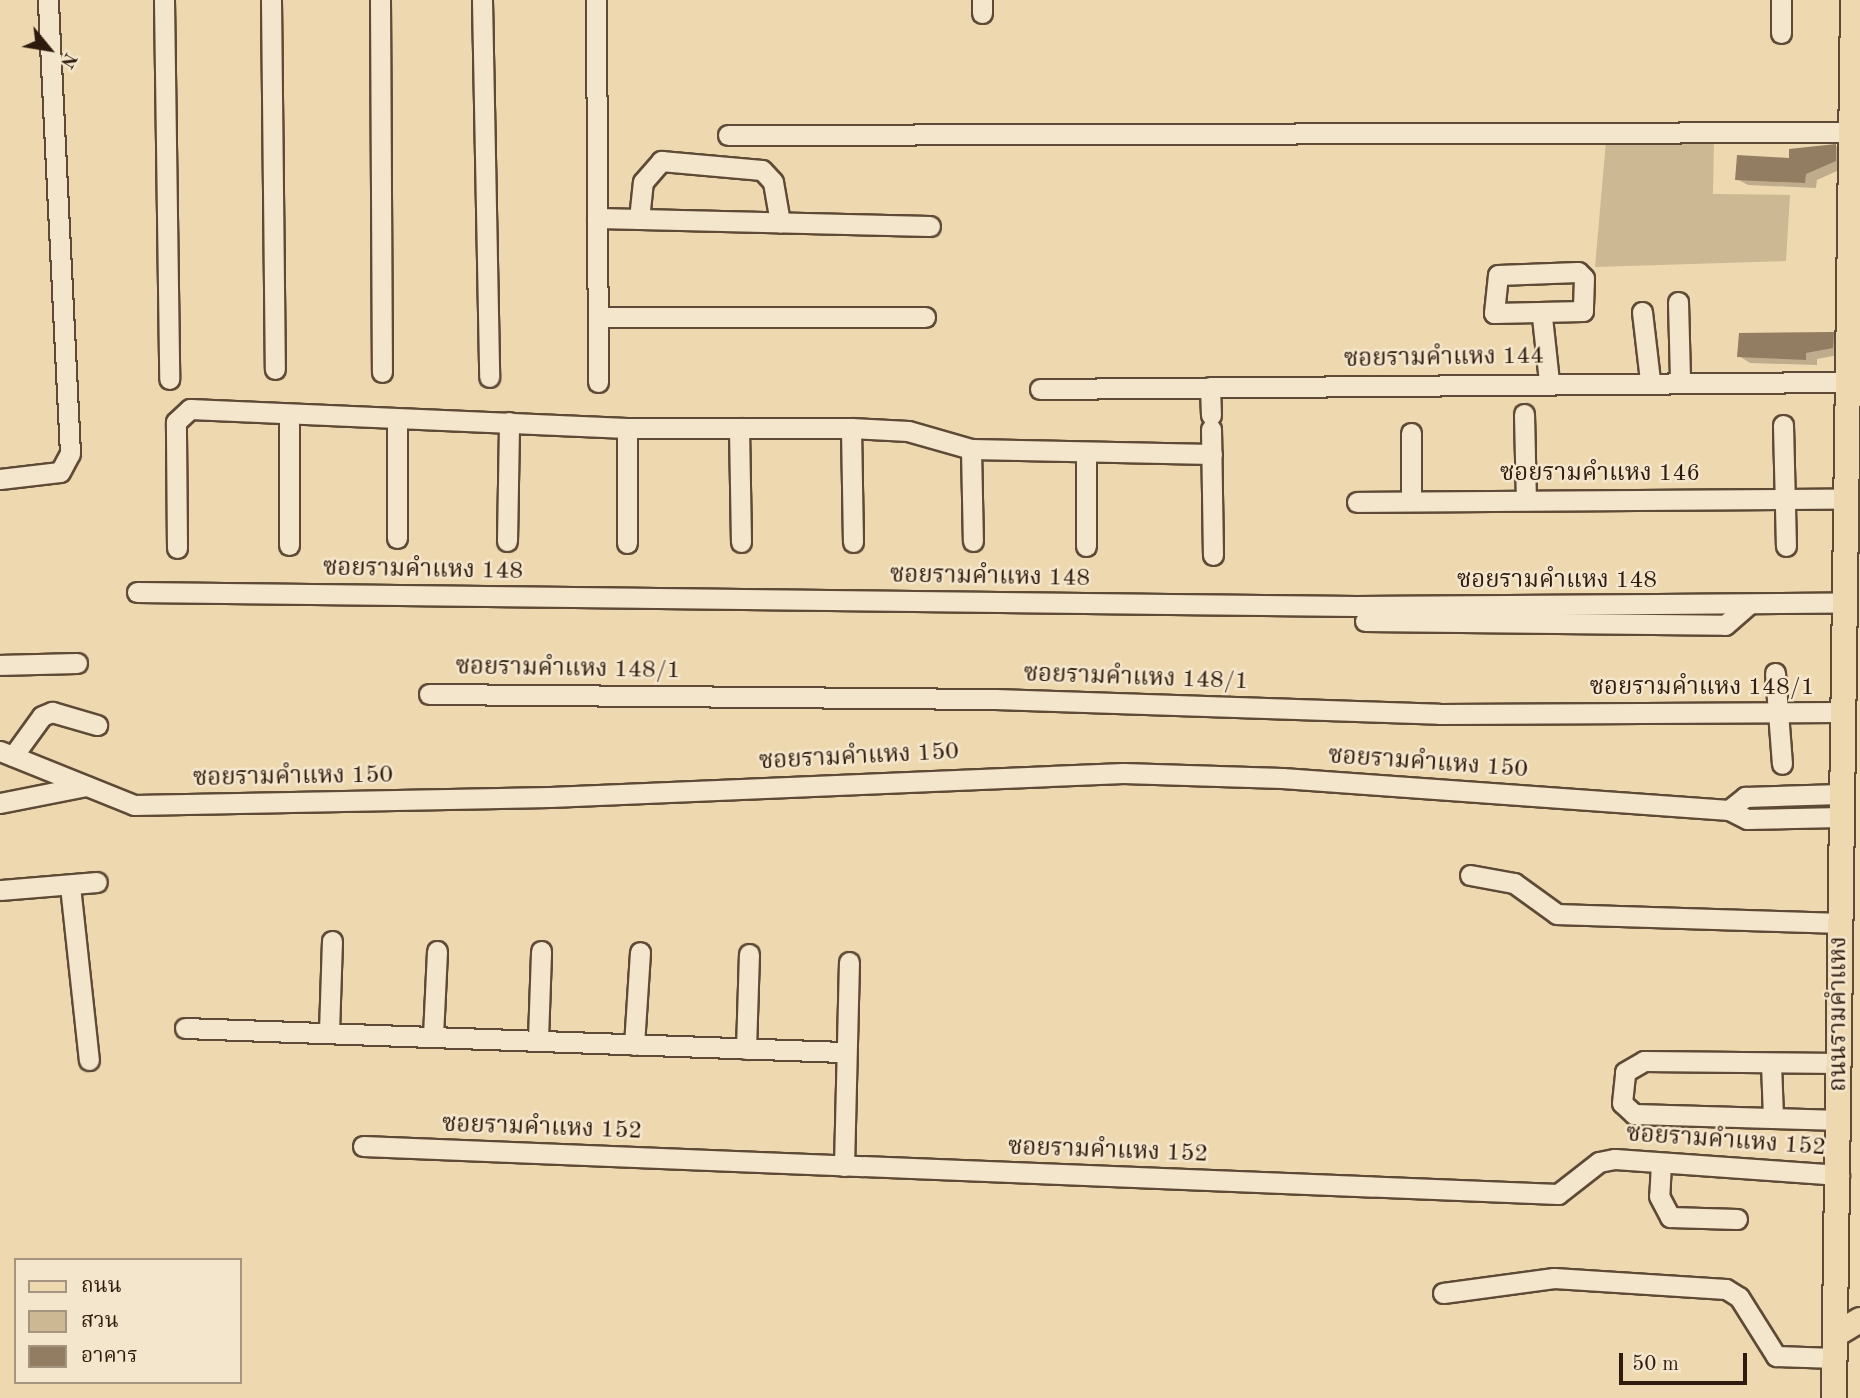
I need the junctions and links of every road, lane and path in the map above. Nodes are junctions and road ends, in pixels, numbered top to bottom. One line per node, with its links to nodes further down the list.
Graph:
1 (48, 0): 44 (street)
2 (164, 0): 24 (street)
3 (271, 0): 21 (street)
4 (380, 0): 22 (street)
5 (482, 0): 23 (street)
6 (596, 0): 12 (street)
7 (1781, 0): 9 (street)
8 (1853, 0): 10 (main road, ถนนรามคำแหง)
9 (1781, 33)
10 (1852, 132): 11 (street); 29 (main road, ถนนรามคำแหง)
11 (728, 135)
12 (597, 218): 13 (street); 18 (street)
13 (639, 219): 14 (street); 14 (street)
14 (780, 222): 15 (street)
15 (930, 226)
16 (1678, 302): 25 (street)
17 (1642, 312): 26 (street)
18 (598, 317): 19 (street); 27 (street)
19 (925, 317)
20 (1542, 317): 20 (street); 28 (street)
21 (275, 369)
22 (382, 372)
23 (489, 377)
24 (169, 379)
25 (1680, 379): 26 (street, ซอยรามคำแหง 144); 29 (street, ซอยรามคำแหง 144)
26 (1650, 380): 28 (street, ซอยรามคำแหง 144)
27 (598, 382)
28 (1549, 382): 30 (street, ซอยรามคำแหง 144)
29 (1849, 382): 46 (main road, ถนนรามคำแหง)
30 (1210, 387): 31 (street, ซอยรามคำแหง 144); 43 (street)
31 (1040, 389)
32 (289, 414): 34 (street); 56 (street); 59 (street)
33 (1524, 414): 47 (street)
34 (397, 419): 35 (street); 50 (street)
35 (509, 422): 37 (street); 51 (street)
36 (1783, 425): 45 (street)
37 (627, 428): 38 (street); 55 (street)
38 (739, 428): 39 (street); 53 (street)
39 (851, 428): 41 (street); 54 (street)
40 (1411, 433): 48 (street)
41 (971, 449): 42 (street); 52 (street)
42 (1086, 453): 43 (street); 57 (street)
43 (1212, 454): 60 (street)
44 (0, 479)
45 (1785, 499): 46 (street, ซอยรามคำแหง 146); 47 (street, ซอยรามคำแหง 146); 58 (street)
46 (1844, 499): 62 (main road, ถนนรามคำแหง)
47 (1526, 500): 48 (street, ซอยรามคำแหง 146)
48 (1411, 501): 49 (street, ซอยรามคำแหง 146)
49 (1357, 502)
50 (397, 538)
51 (507, 541)
52 (973, 541)
53 (741, 542)
54 (853, 542)
55 (627, 543)
56 (289, 544)
57 (1086, 546)
58 (1786, 546)
59 (177, 548)
60 (1213, 555)
61 (137, 592): 63 (street, ซอยรามคำแหง 148)
62 (1842, 603): 63 (street, ซอยรามคำแหง 148); 69 (main road, ถนนรามคำแหง)
63 (1748, 605): 64 (street)
64 (1365, 621)
65 (77, 663): 66 (street)
66 (0, 665)
67 (1775, 673): 70 (street)
68 (429, 694): 70 (street, ซอยรามคำแหง 148/1)
69 (1841, 712): 70 (street, ซอยรามคำแหง 148/1); 76 (main road, ถนนรามคำแหง)
70 (1779, 715): 73 (street)
71 (97, 725): 72 (street)
72 (7, 753): 74 (street, ซอยรามคำแหง 150)
73 (1783, 764)
74 (86, 786): 75 (street); 76 (street, ซอยรามคำแหง 150)
75 (0, 803)
76 (1841, 805): 81 (main road, ถนนรามคำแหง)
77 (1470, 875): 81 (street)
78 (97, 882): 79 (street)
79 (71, 886): 80 (street); 95 (street)
80 (0, 890)
81 (1839, 923): 97 (main road, ถนนรามคำแหง)
82 (332, 941): 89 (street)
83 (437, 951): 90 (street)
84 (541, 951): 91 (street)
85 (640, 952): 92 (street)
86 (749, 954): 93 (street)
87 (849, 962): 94 (street)
88 (185, 1028): 89 (street)
89 (329, 1031): 90 (street)
90 (433, 1036): 91 (street)
91 (538, 1039): 92 (street)
92 (634, 1045): 93 (street)
93 (747, 1049): 94 (street)
94 (843, 1052): 102 (street)
95 (89, 1060)
96 (1771, 1063): 97 (street); 98 (street); 98 (street)
97 (1840, 1063): 99 (main road, ถนนรามคำแหง)
98 (1773, 1118): 99 (street)
99 (1840, 1120): 103 (main road, ถนนรามคำแหง)
100 (363, 1146): 102 (street, ซอยรามคำแหง 152)
101 (1661, 1163): 102 (street, ซอยรามคำแหง 152); 103 (street, ซอยรามคำแหง 152); 104 (street)
102 (844, 1166)
103 (1839, 1175): 105 (main road, ถนนรามคำแหง)
104 (1737, 1219)
105 (1837, 1273): 106 (main road); 109 (main road, ถนนรามคำแหง)
106 (1860, 1286)
107 (1443, 1293): 109 (street)
108 (1860, 1320): 109 (main road)
109 (1835, 1346): 110 (main road, ถนนรามคำแหง)
110 (1834, 1398)

